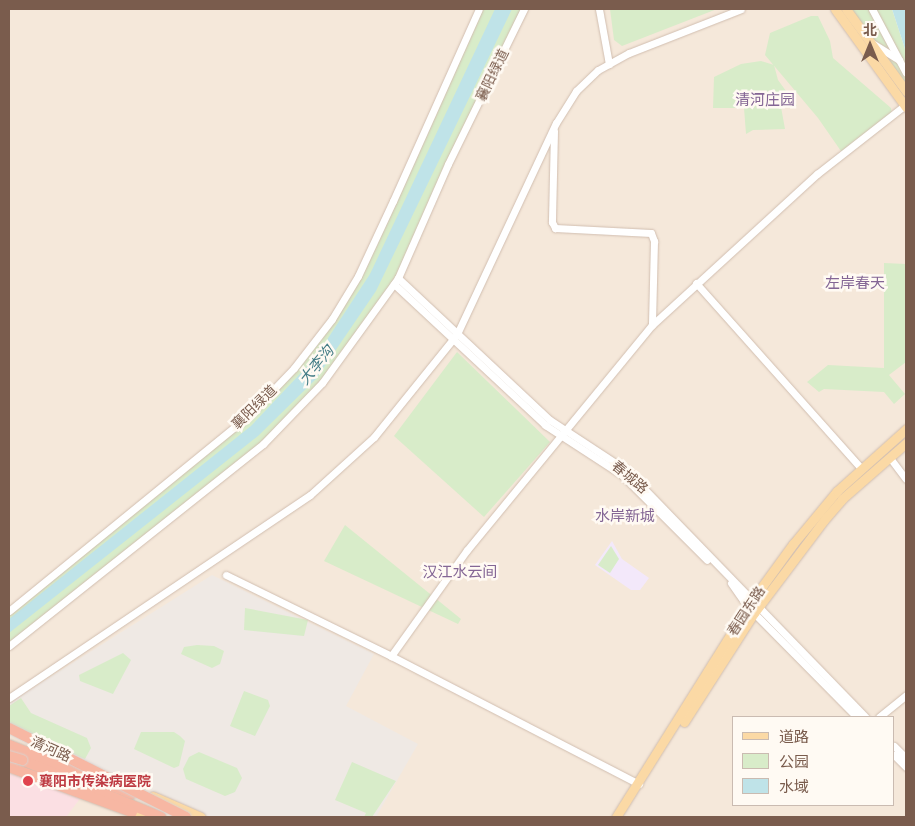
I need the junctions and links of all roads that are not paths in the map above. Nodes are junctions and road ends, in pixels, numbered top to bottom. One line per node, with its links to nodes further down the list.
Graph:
1 (479, 9): 27 (street, 襄阳绿道)
2 (524, 9): 15 (street, 襄阳绿道)
3 (599, 9): 10 (street)
4 (740, 9): 10 (street)
5 (835, 9): 13 (main road)
6 (846, 9): 8 (main road)
7 (872, 9): 9 (street)
8 (869, 41): 9 (street); 12 (main road)
9 (899, 60): 11 (street)
10 (609, 64): 14 (street)
11 (906, 73)
12 (906, 91)
13 (906, 106): 16 (street)
14 (554, 127): 17 (street); 18 (street)
15 (396, 281): 18 (street, 春城路); 28 (street, 襄阳绿道)
16 (696, 283): 17 (street); 23 (street)
17 (652, 325): 20 (street)
18 (455, 336): 20 (street, 春城路); 31 (street)
19 (906, 429): 23 (main road, 春园东路)
20 (564, 435): 26 (street, 春城路); 29 (street)
21 (906, 444): 22 (main road, 春园东路)
22 (890, 458): 24 (street); 26 (main road, 春园东路)
23 (862, 469): 26 (main road, 春园东路)
24 (906, 479)
25 (226, 575): 29 (street)
26 (754, 606): 32 (street, 春城路); 33 (street, 春城路); 44 (main road, 春园东路); 51 (main road, 春园东路)
27 (9, 611)
28 (9, 646)
29 (391, 656): 44 (street)
30 (906, 695): 34 (street)
31 (9, 698)
32 (855, 716)
33 (863, 716)
34 (880, 716)
35 (9, 728): 48 (highway, bridge)
36 (9, 733): 49 (main road, 清河路)
37 (9, 745): 48 (highway, bridge)
38 (895, 747): 41 (street)
39 (9, 756): 45 (main road, 清河路); 47 (highway, bridge)
40 (895, 756): 43 (street)
41 (906, 758)
42 (9, 767): 45 (highway)
43 (906, 767)
44 (640, 784): 50 (main road, 春园东路)
45 (132, 812): 46 (main road, 清河路)
46 (143, 817)
47 (161, 817)
48 (186, 817)
49 (201, 817)
50 (616, 817)
51 (624, 817)

